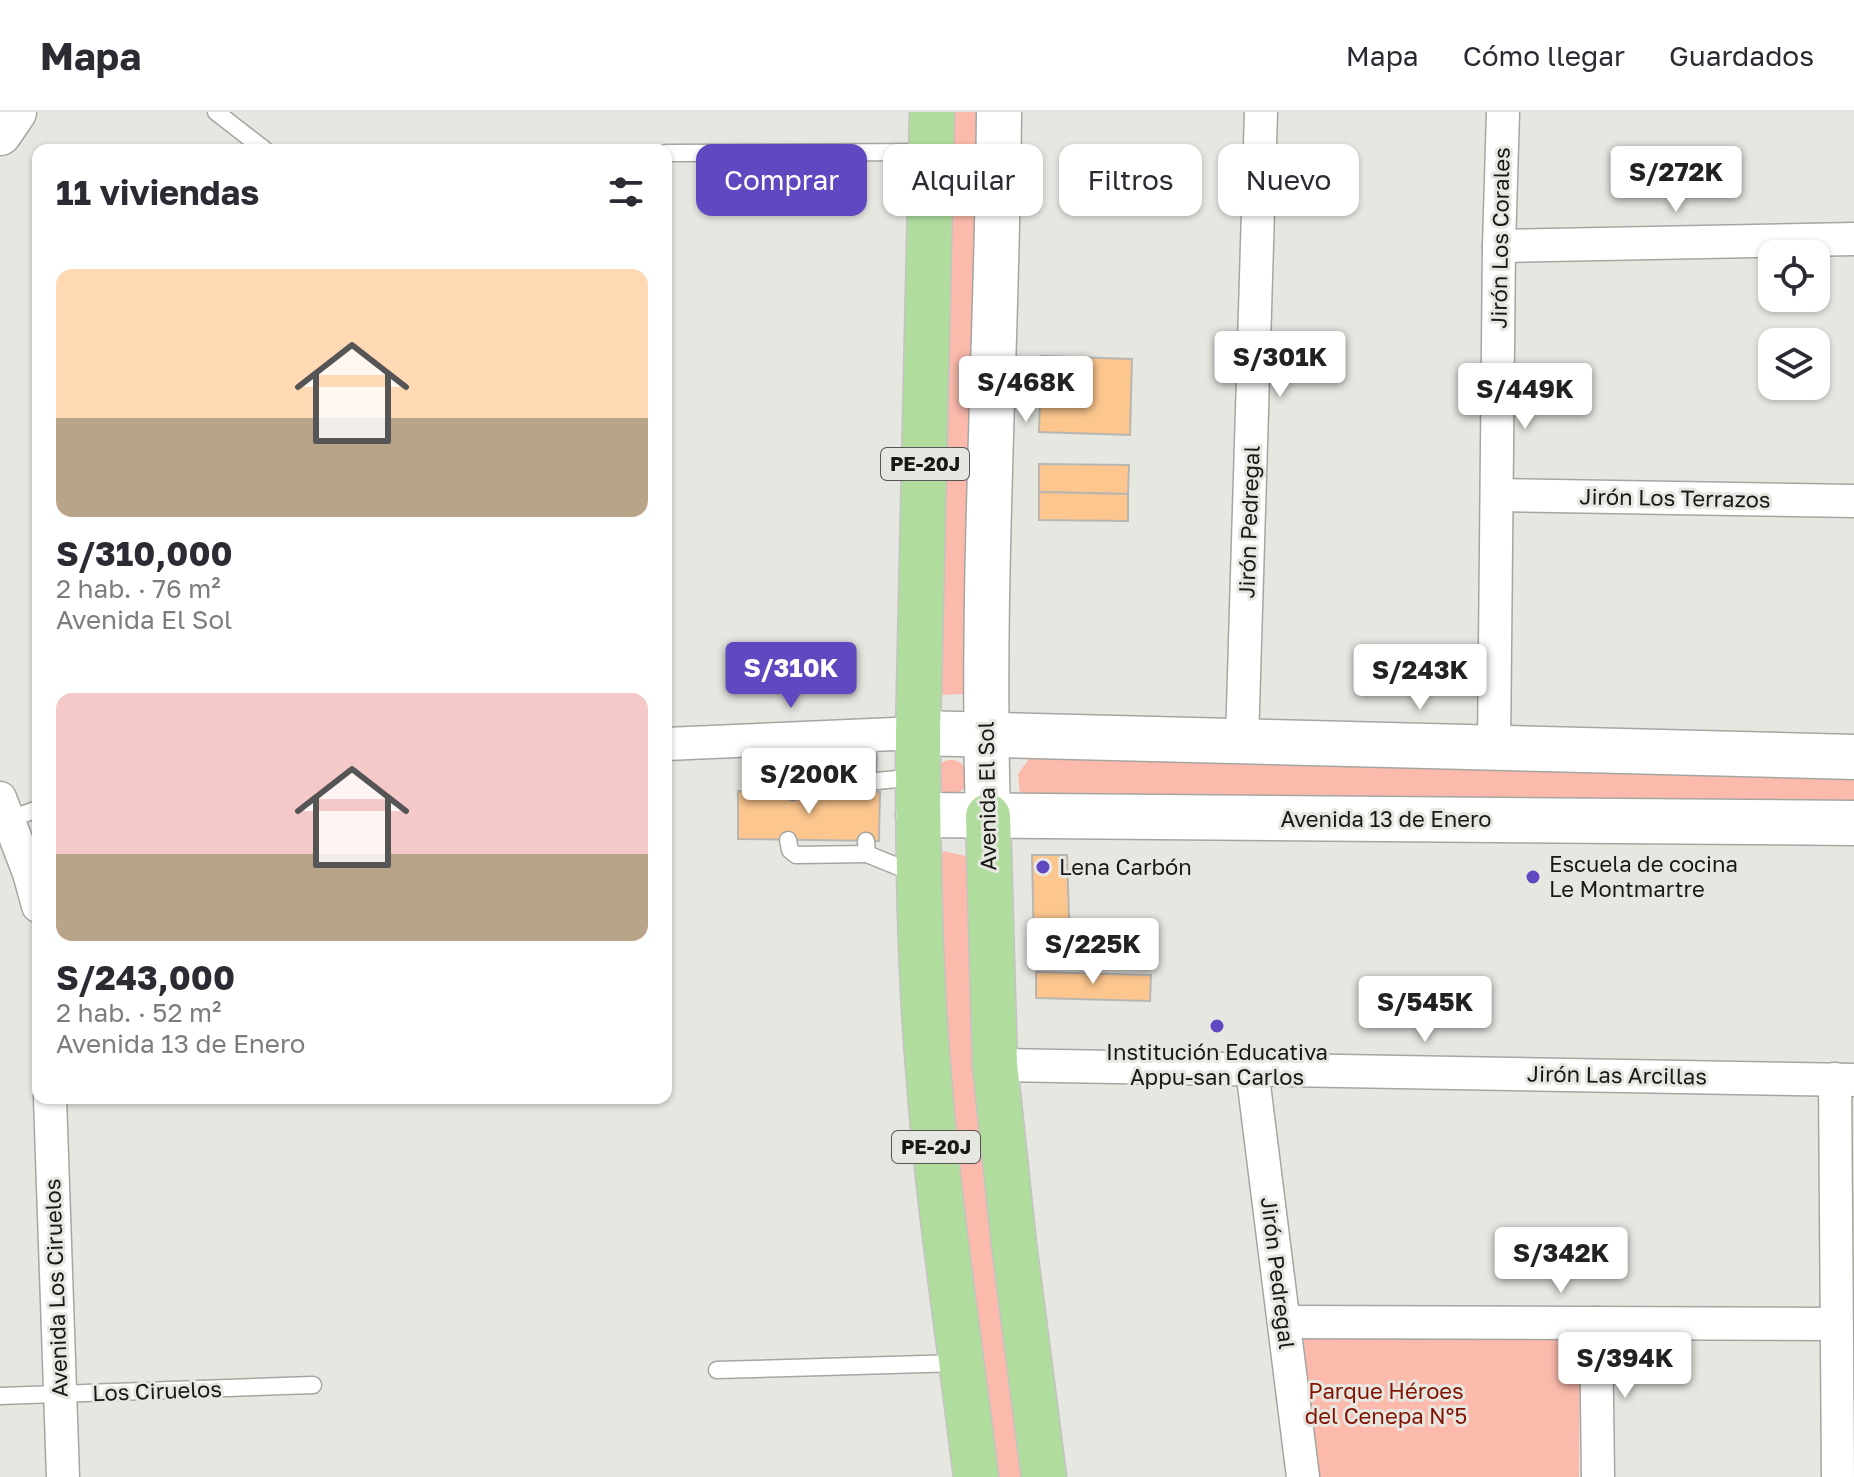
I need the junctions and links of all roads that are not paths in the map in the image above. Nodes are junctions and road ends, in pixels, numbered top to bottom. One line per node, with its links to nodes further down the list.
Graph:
1 (15, 112): 7 (street)
2 (216, 112): 8 (lane)
3 (999, 112): 16 (main road, Avenida El Sol / PE-20J)
4 (1261, 112): 18 (street, Jirón Pedregal)
5 (1503, 112): 11 (street, Jirón Los Corales)
6 (932, 132): 9 (lane); 14 (main road, PE-20J)
7 (0, 134)
8 (257, 144)
9 (672, 153)
10 (1854, 239): 11 (street)
11 (1499, 246): 12 (street, Jirón Los Corales)
12 (1497, 495): 13 (street, Jirón Los Terrazos); 20 (street, Jirón Los Corales)
13 (1854, 501)
14 (918, 733): 15 (street); 16 (main road); 23 (main road, PE-20J)
15 (869, 735): 17 (street); 22 (lane)
16 (985, 735): 18 (main road); 25 (main road, Avenida El Sol / PE-20J)
17 (796, 738): 19 (street); 22 (lane)
18 (1242, 741): 20 (main road)
19 (672, 744)
20 (1494, 748): 21 (main road)
21 (1854, 757)
22 (867, 787): 23 (lane)
23 (918, 796): 25 (main road, Avenida 13 de Enero); 28 (main road, PE-20J)
24 (16, 809): 29 (street)
25 (988, 816): 26 (main road, Avenida 13 de Enero); 30 (main road, Avenida El Sol / PE-20J)
26 (1854, 823)
27 (788, 840): 28 (lane)
28 (920, 876): 37 (main road, PE-20J)
29 (32, 880)
30 (995, 1065): 31 (street, Jirón Las Arcillas); 44 (main road, Avenida El Sol / PE-20J)
31 (1252, 1069): 32 (street, Jirón Las Arcillas); 34 (street, Jirón Pedregal)
32 (1844, 1079): 36 (street)
33 (50, 1104): 40 (street, Avenida Los Ciruelos)
34 (1285, 1322): 35 (street); 45 (street, Jirón Pedregal)
35 (1596, 1323): 36 (street); 46 (street)
36 (1836, 1324): 47 (street)
37 (962, 1363): 38 (lane); 43 (main road, PE-20J)
38 (717, 1370)
39 (313, 1385): 40 (lane, Los Ciruelos)
40 (59, 1394): 41 (lane, Los Ciruelos); 42 (street, Avenida Los Ciruelos)
41 (0, 1396)
42 (63, 1477)
43 (976, 1477)
44 (1044, 1477)
45 (1303, 1477)
46 (1598, 1477)
47 (1838, 1477)

